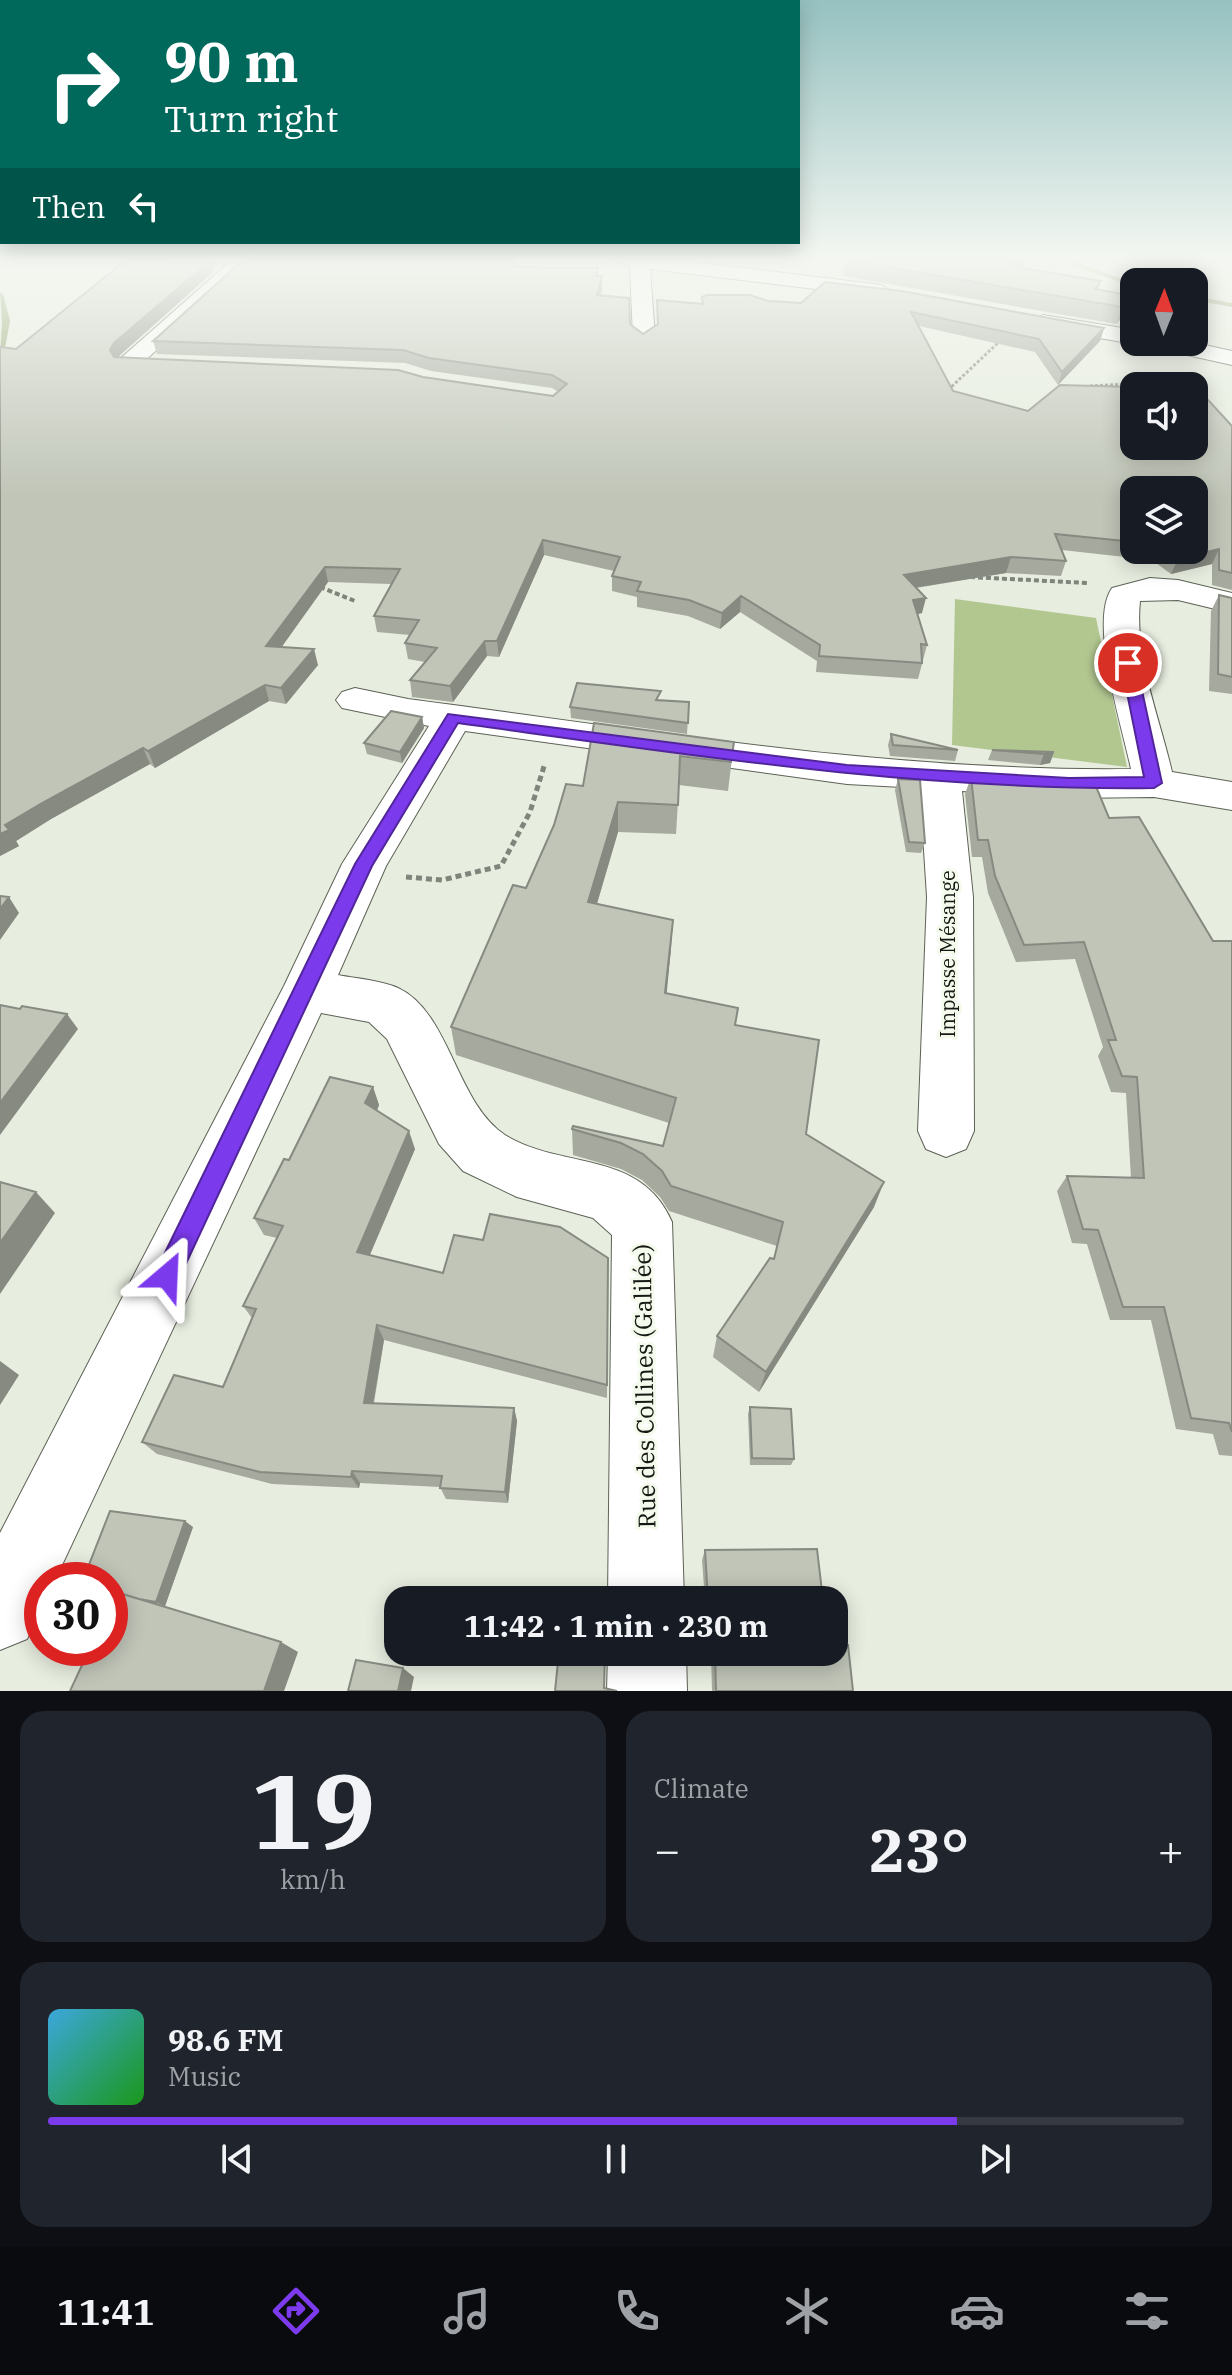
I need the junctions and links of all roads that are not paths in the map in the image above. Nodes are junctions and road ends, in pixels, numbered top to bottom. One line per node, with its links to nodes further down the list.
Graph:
1 (156, 339): 4 (street)
2 (1208, 353): 3 (street)
3 (1232, 358)
4 (159, 365)
5 (1232, 603): 9 (street)
6 (355, 700): 7 (street)
7 (454, 717): 8 (street); 11 (street)
8 (940, 778): 9 (street); 12 (street, Impasse Mésange)
9 (1154, 783): 10 (street)
10 (1232, 796)
11 (307, 990): 13 (street, Rue des Collines (Galilée)); 14 (street)
12 (946, 1131)
13 (646, 1586)
14 (0, 1612)
15 (647, 1666): 16 (street)
16 (647, 1691)

